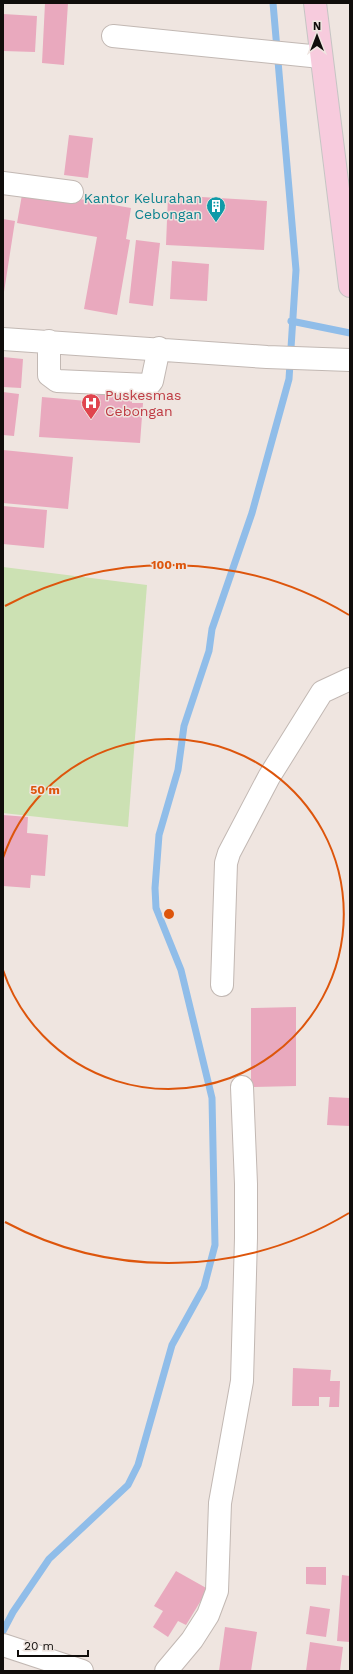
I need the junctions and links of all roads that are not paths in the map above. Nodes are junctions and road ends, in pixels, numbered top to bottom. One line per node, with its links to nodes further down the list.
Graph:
1 (315, 3): 3 (main road)
2 (112, 36): 3 (street)
3 (322, 57): 6 (main road)
4 (3, 183): 5 (street)
5 (72, 192)
6 (350, 286)
7 (3, 339): 8 (street)
8 (49, 342): 9 (street); 9 (street)
9 (159, 348): 10 (street)
10 (350, 360)
11 (350, 679): 12 (street)
12 (222, 985)
13 (242, 1087): 16 (street)
14 (12, 1647): 15 (street)
15 (82, 1671)
16 (166, 1671)

